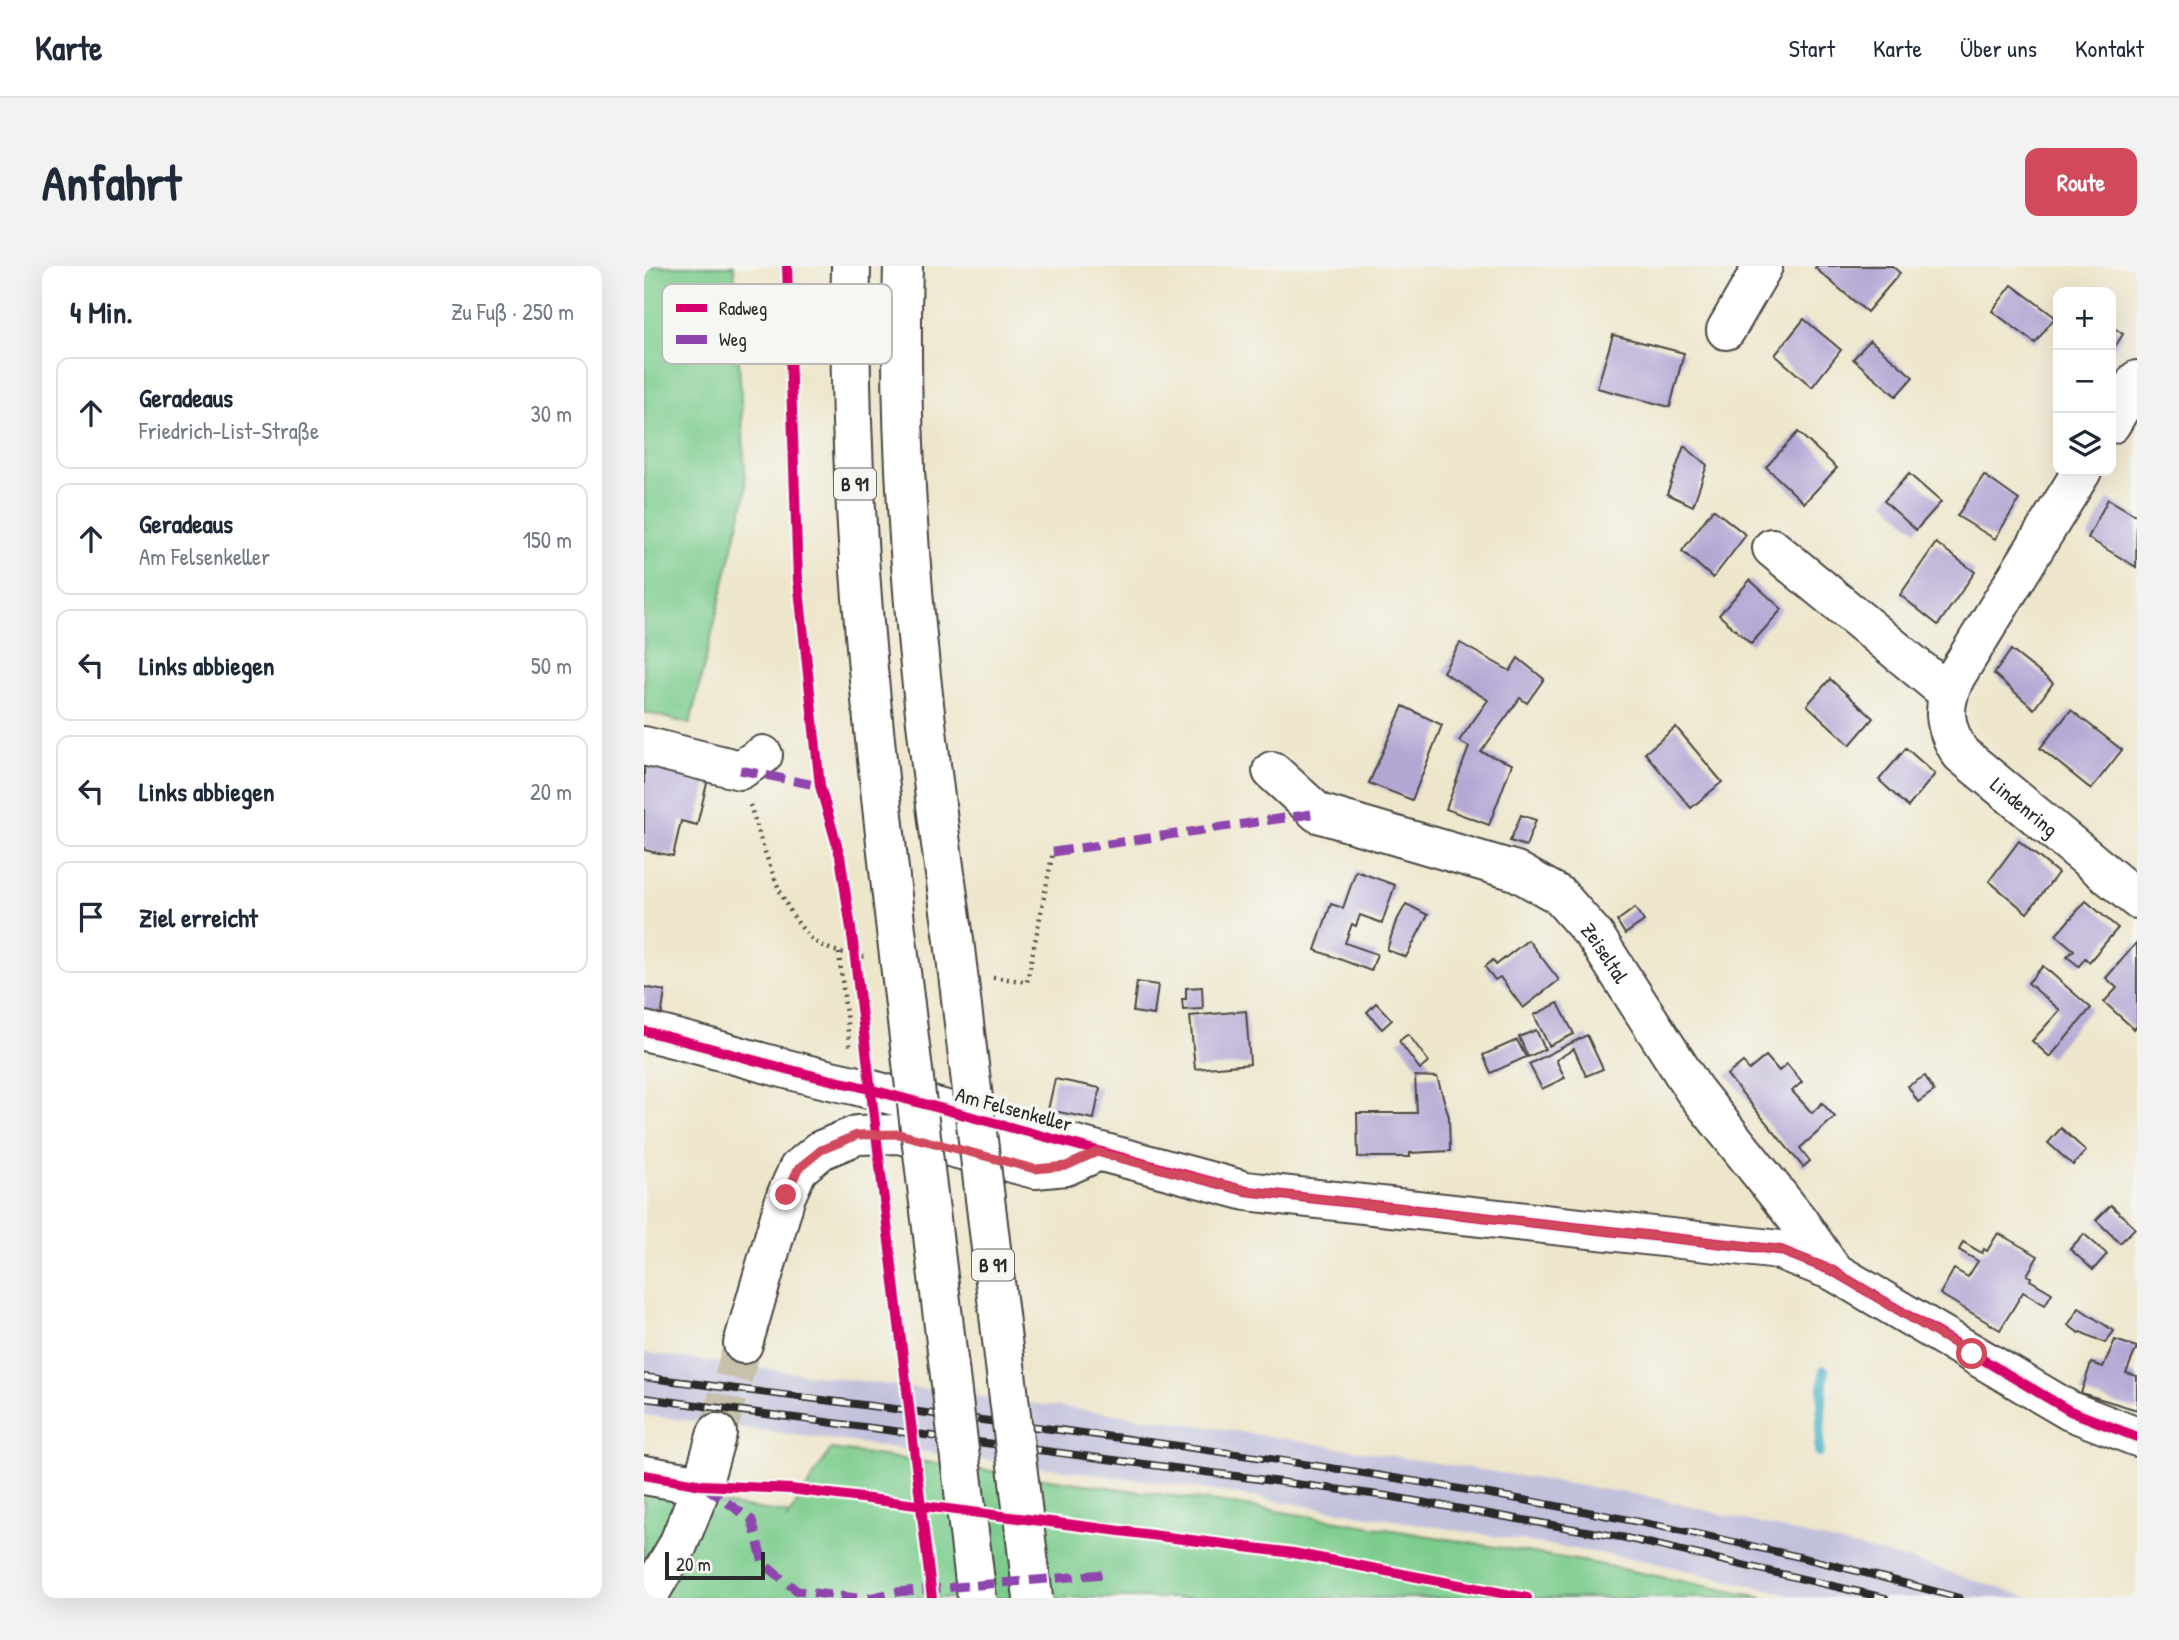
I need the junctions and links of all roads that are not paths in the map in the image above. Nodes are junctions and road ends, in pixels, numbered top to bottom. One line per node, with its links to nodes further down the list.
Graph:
1 (851, 266): 4 (main road, B 91, bridge)
2 (903, 266): 26 (main road, B 91, bridge)
3 (1763, 266): 5 (main road)
4 (851, 284)
5 (1726, 330)
6 (852, 364): 25 (main road, B 91, bridge)
7 (2137, 380): 8 (main road)
8 (2116, 416)
9 (2079, 476): 11 (main road)
10 (1772, 548): 11 (main road)
11 (1948, 693): 15 (main road, Lindenring)
12 (644, 746): 13 (main road)
13 (751, 763)
14 (1272, 771): 18 (main road, Zeiseltal)
15 (2137, 899)
16 (644, 1031): 17 (main road, Am Felsenkeller)
17 (1097, 1152): 18 (main road, Am Felsenkeller); 19 (main road)
18 (1833, 1271): 21 (main road, Am Felsenkeller)
19 (743, 1344)
20 (717, 1433): 23 (main road)
21 (2137, 1437)
22 (644, 1475): 23 (main road)
23 (702, 1485): 24 (main road)
24 (647, 1598)
25 (978, 1598)
26 (1033, 1598)

